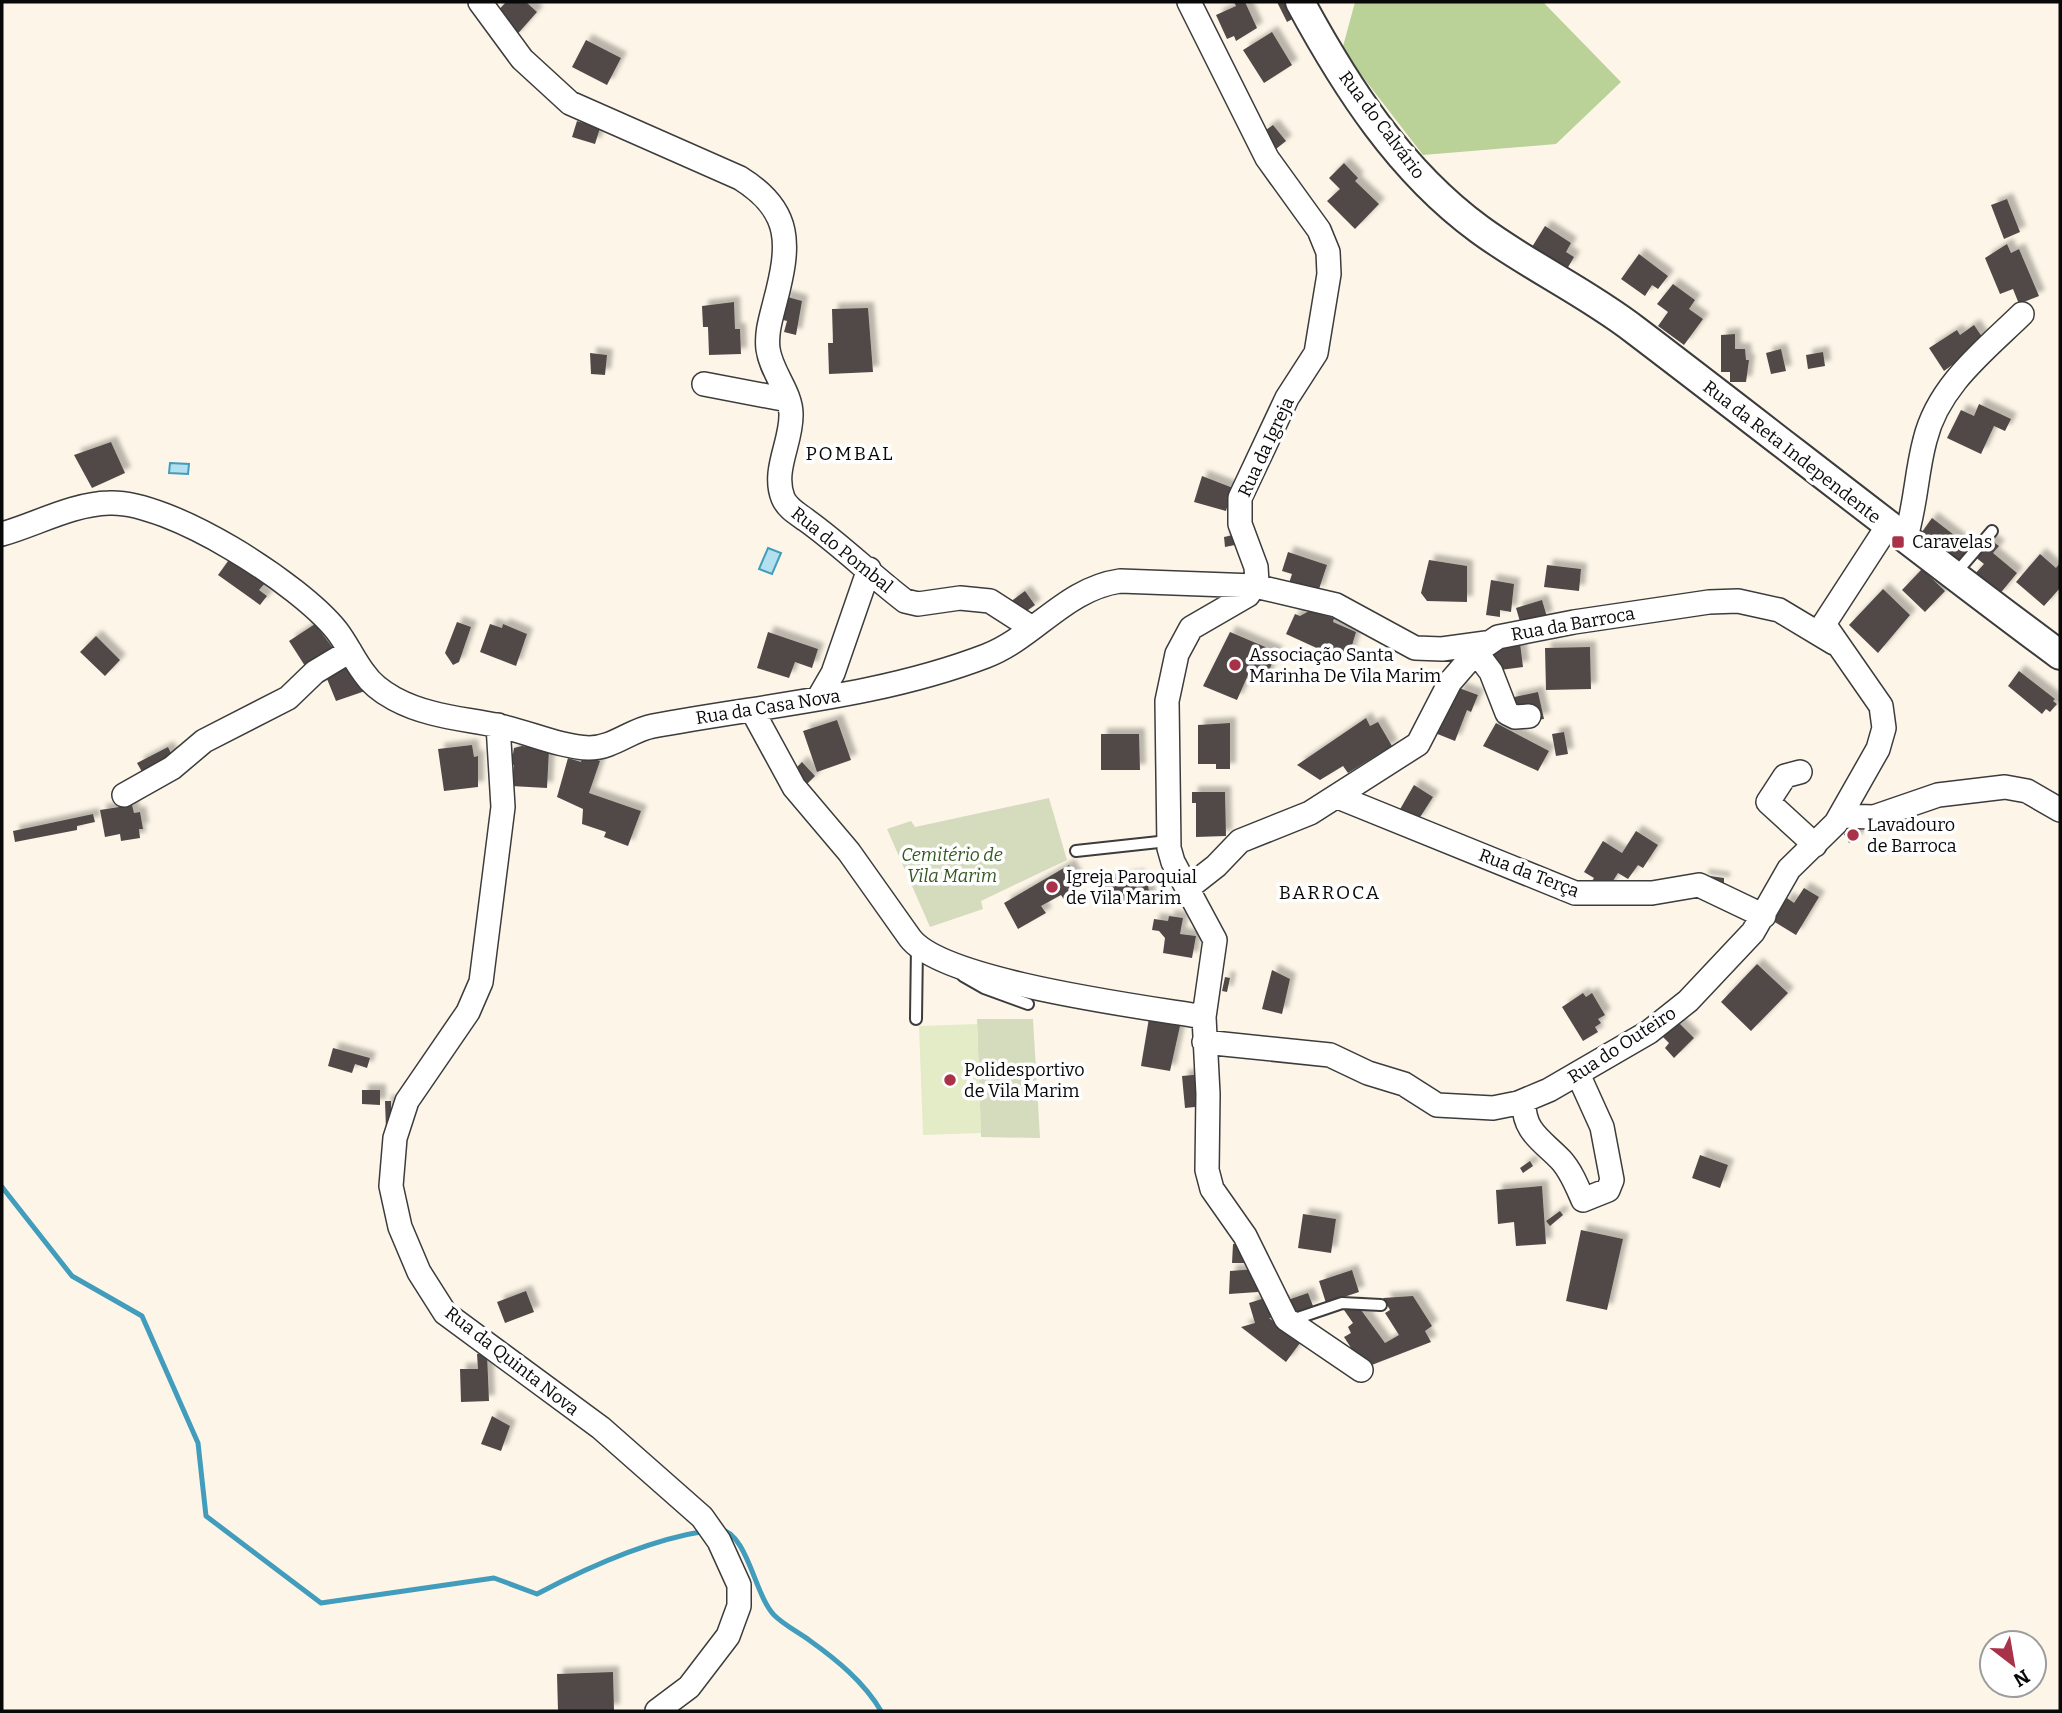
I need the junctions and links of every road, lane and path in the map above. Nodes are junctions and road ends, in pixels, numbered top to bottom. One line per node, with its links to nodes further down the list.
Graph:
1 (480, 2): 7 (street, Rua do Pombal)
2 (1189, 2): 13 (street, Rua da Igreja)
3 (1300, 2): 4 (street, Rua do Calvário)
4 (1519, 255): 9 (street, Rua da Reta Independente)
5 (2022, 314): 9 (street)
6 (704, 384): 7 (street)
7 (788, 400): 11 (street, Rua do Pombal)
8 (1992, 531): 12 (lane)
9 (1896, 533): 12 (street, Rua da Reta Independente); 15 (street, Rua do Outeiro)
10 (2, 534): 17 (street, Rua da Casa Nova)
11 (869, 569): 14 (street, Rua do Pombal); 19 (street)
12 (1954, 576): 18 (street, Rua da Reta Independente)
13 (1255, 586): 14 (street); 16 (street, Rua da Barroca); 28 (street)
14 (1032, 628): 19 (street, Rua da Casa Nova)
15 (1836, 645): 16 (street, Rua da Barroca); 27 (street, Rua do Outeiro)
16 (1481, 648): 21 (street); 25 (street)
17 (350, 651): 22 (street, Rua da Casa Nova); 24 (street)
18 (2060, 655)
19 (818, 699): 20 (street, Rua da Casa Nova)
20 (752, 710): 22 (street, Rua da Casa Nova); 33 (street)
21 (1529, 716)
22 (498, 725): 44 (street, Rua da Quinta Nova)
23 (1800, 772): 29 (street)
24 (124, 795)
25 (1338, 797): 31 (street); 32 (street, Rua da Terça)
26 (2060, 810): 27 (street)
27 (1840, 816): 29 (street, Rua do Outeiro)
28 (1168, 841): 30 (lane); 31 (street)
29 (1815, 845): 32 (street, Rua do Outeiro)
30 (1076, 851)
31 (1188, 888): 36 (street)
32 (1764, 916): 39 (street, Rua do Outeiro)
33 (917, 946): 34 (street); 37 (lane)
34 (943, 961): 35 (lane); 36 (street)
35 (1028, 1004)
36 (1204, 1017): 38 (street)
37 (916, 1019)
38 (1204, 1042): 40 (street, Rua do Outeiro); 42 (street)
39 (1578, 1074): 40 (street, Rua do Outeiro); 40 (street)
40 (1524, 1101)
41 (1381, 1305): 42 (lane)
42 (1287, 1321): 43 (street)
43 (1361, 1370)
44 (657, 1711)

